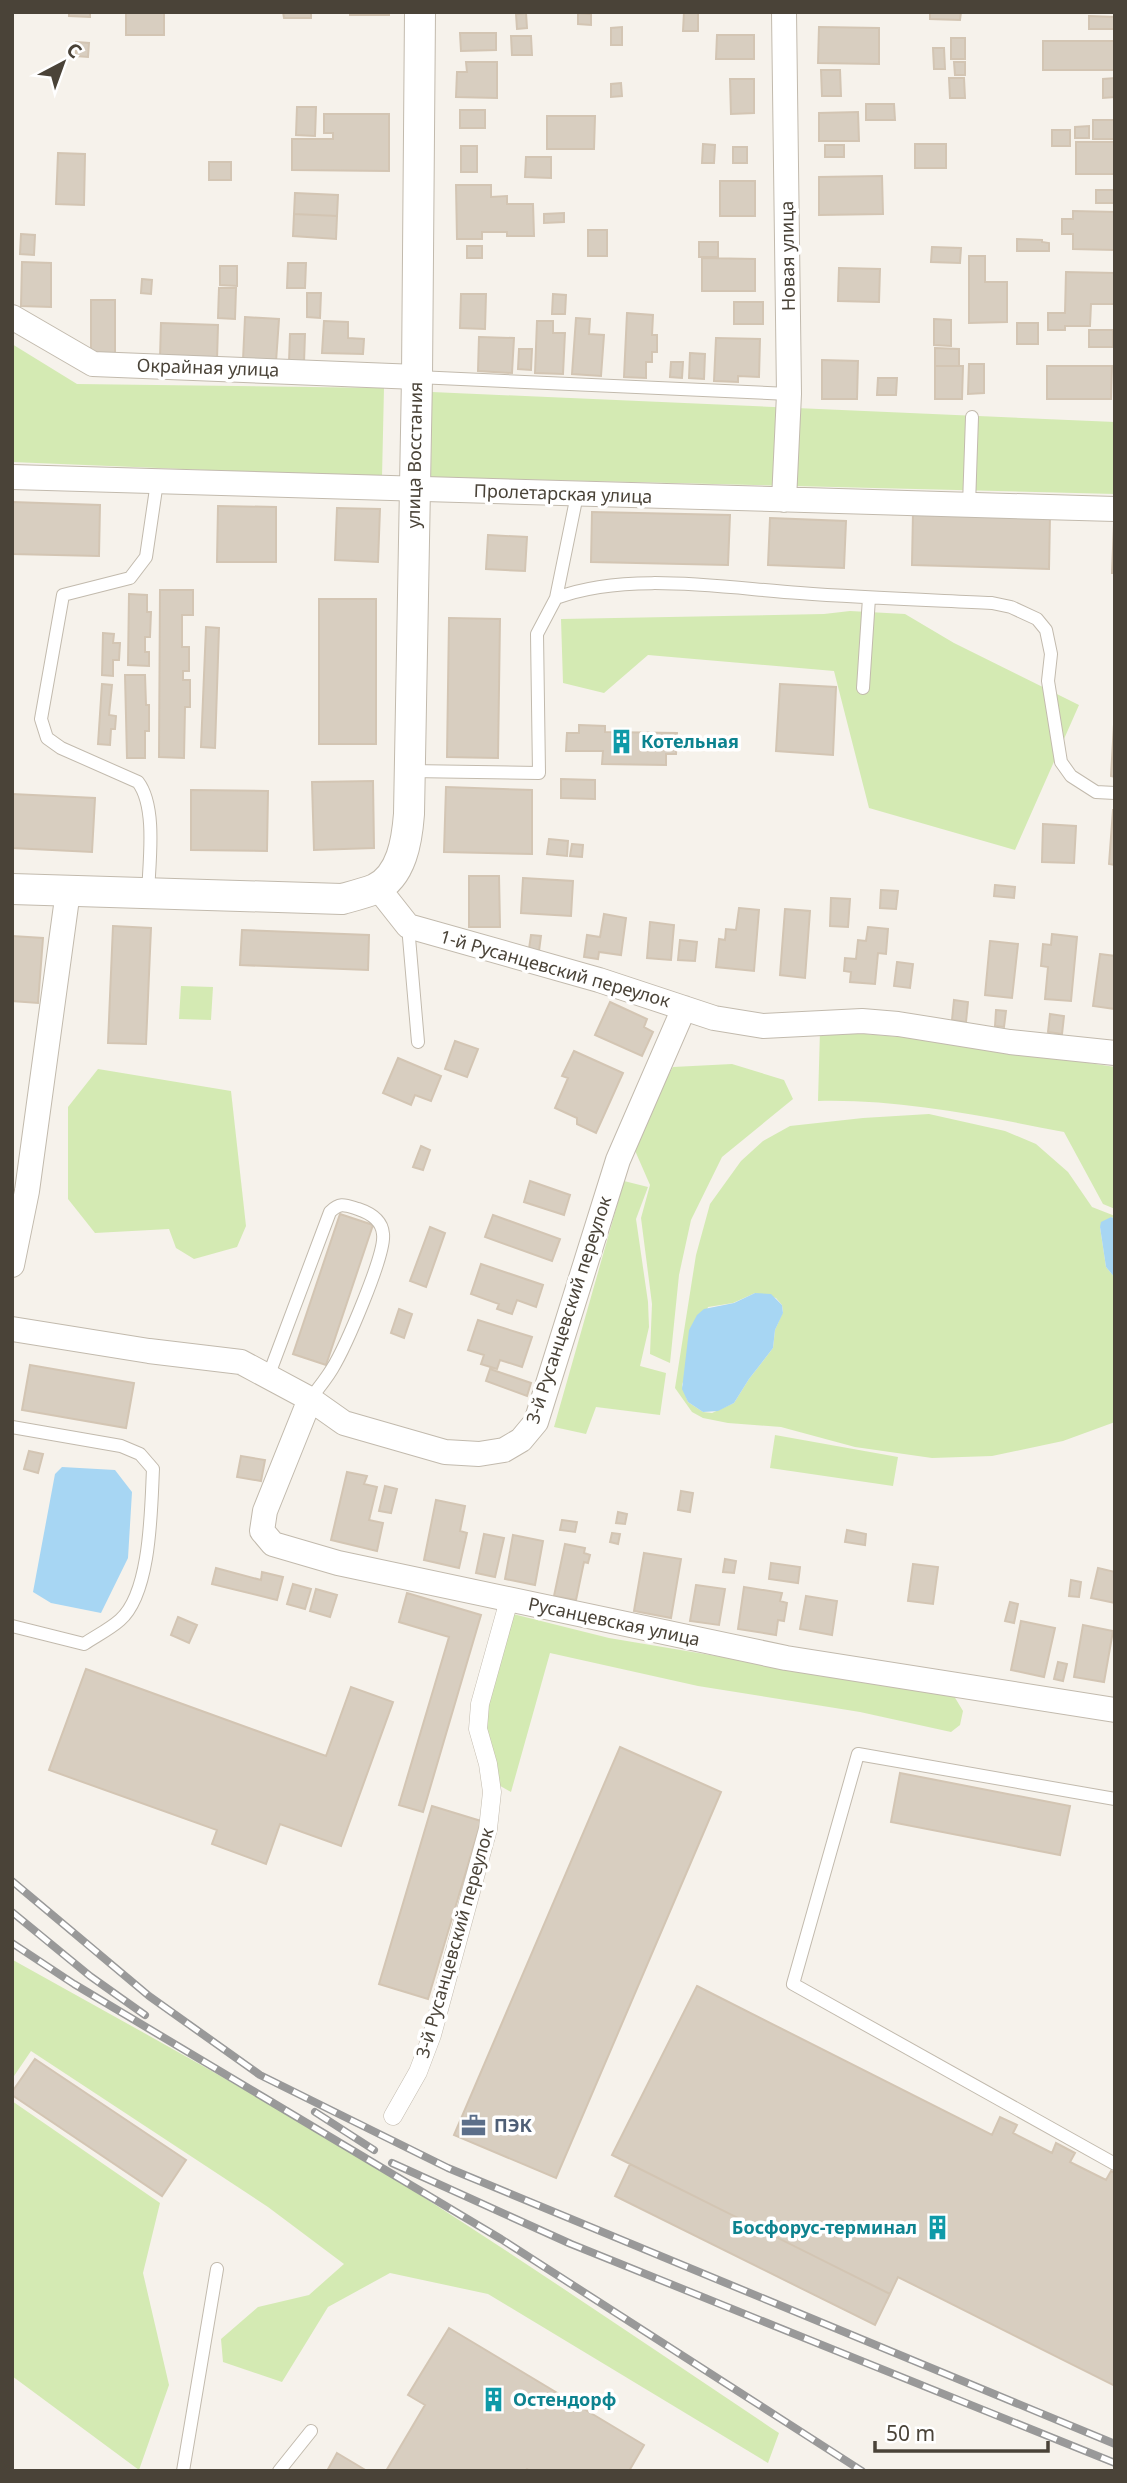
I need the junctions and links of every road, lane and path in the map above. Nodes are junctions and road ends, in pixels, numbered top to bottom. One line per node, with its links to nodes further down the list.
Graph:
1 (420, 12): 4 (street, улица Восстания)
2 (784, 12): 5 (street, Новая улица)
3 (12, 317): 4 (street, Окрайная улица)
4 (417, 377): 5 (lane); 9 (street, улица Восстания)
5 (789, 394): 11 (street, Новая улица)
6 (972, 417): 12 (lane)
7 (12, 477): 8 (street, Пролетарская улица)
8 (157, 482): 9 (street, Пролетарская улица); 22 (lane)
9 (415, 489): 10 (street, Пролетарская улица); 17 (street, улица Восстания)
10 (577, 495): 11 (street, Пролетарская улица); 14 (lane)
11 (784, 500): 12 (street, Пролетарская улица)
12 (969, 505): 13 (street, Пролетарская улица)
13 (1115, 509)
14 (556, 598): 15 (lane); 17 (lane)
15 (869, 598): 16 (lane); 18 (lane)
16 (863, 688)
17 (410, 772): 19 (street, улица Восстания)
18 (1115, 793)
19 (378, 888): 22 (street); 23 (street)
20 (12, 889): 21 (street)
21 (68, 891): 22 (street); 27 (street)
22 (148, 894)
23 (408, 926): 24 (street, 1-й Русанцевский переулок); 25 (lane)
24 (684, 1008): 26 (street, 1-й Русанцевский переулок); 30 (street, 3-й Русанцевский переулок)
25 (418, 1042)
26 (1115, 1053)
27 (12, 1265)
28 (12, 1329): 29 (street, 3-й Русанцевский переулок)
29 (268, 1377): 30 (street, 3-й Русанцевский переулок); 30 (lane)
30 (310, 1399): 32 (street, Русанцевская улица)
31 (12, 1427): 33 (lane)
32 (509, 1600): 34 (street, Русанцевская улица); 36 (street, 3-й Русанцевский переулок)
33 (12, 1626)
34 (1115, 1710)
35 (1115, 1799): 37 (lane)
36 (393, 2116)
37 (1115, 2164)
38 (217, 2269): 40 (lane)
39 (311, 2431): 41 (lane)
40 (183, 2471)
41 (279, 2471)

